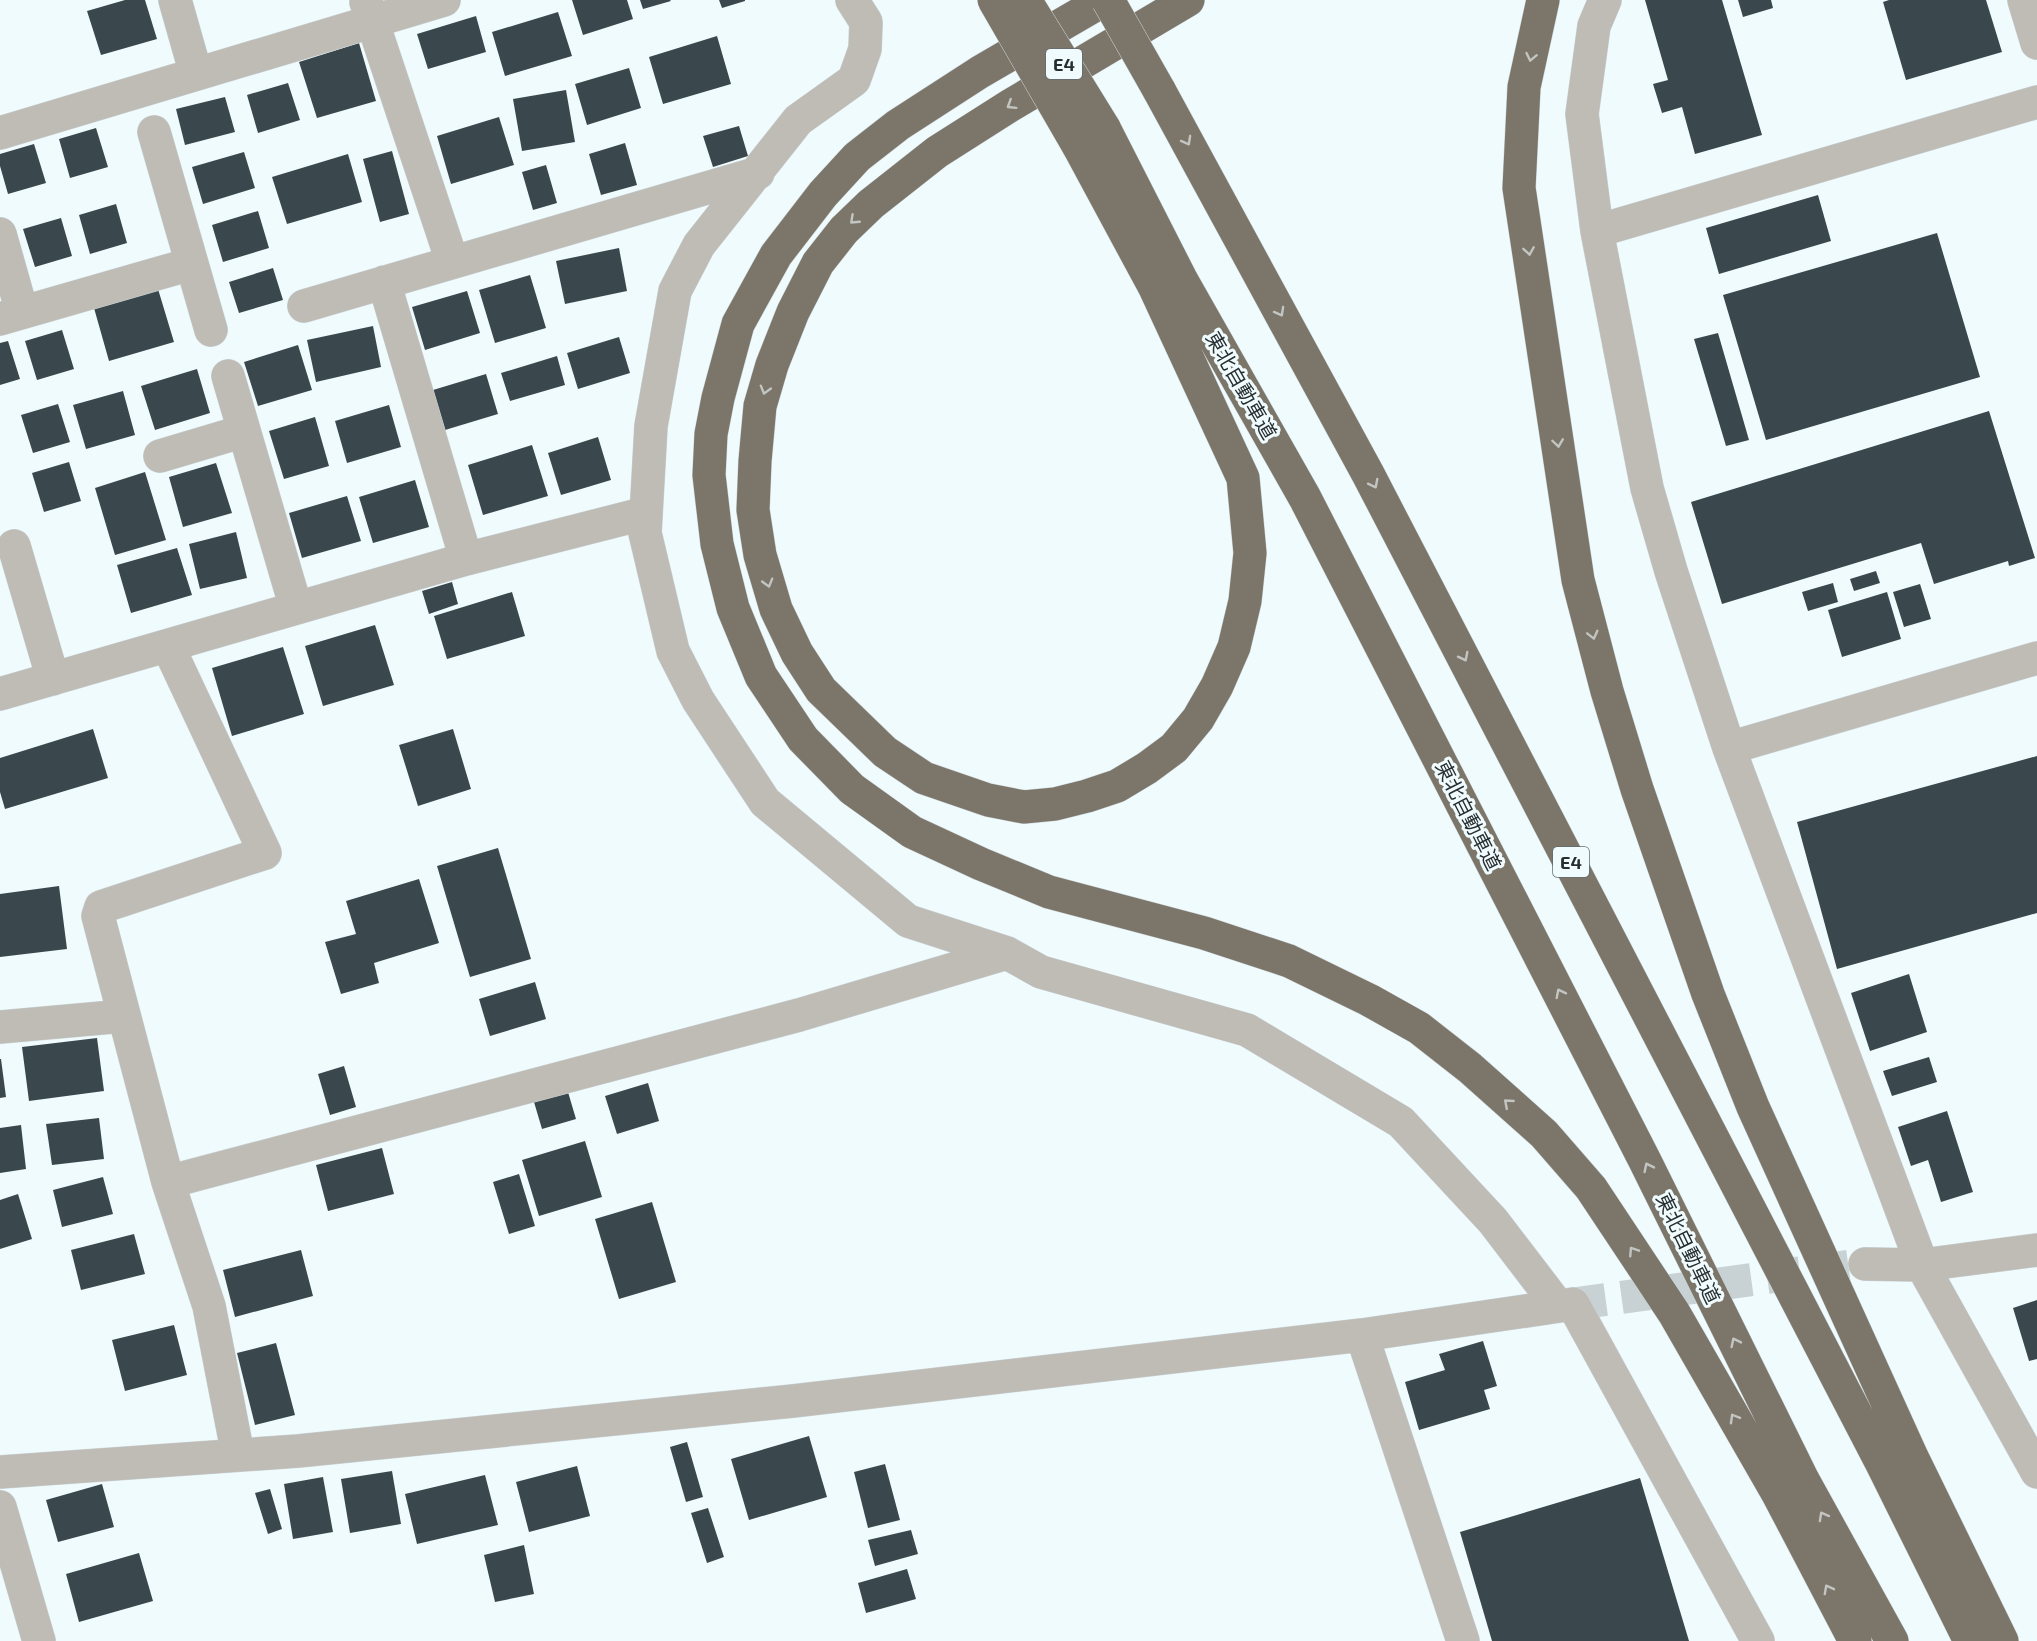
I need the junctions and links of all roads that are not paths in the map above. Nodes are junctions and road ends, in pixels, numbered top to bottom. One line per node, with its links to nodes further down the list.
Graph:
1 (176, 0): 13 (street)
2 (444, 0): 11 (street)
3 (852, 0): 18 (street)
4 (994, 0): 17 (highway, bridge)
5 (1025, 0): 17 (highway, 東北自動車道 / E4, bridge)
6 (1106, 0): 55 (highway, one-way to 6); 57 (highway, E4, one-way to 57, bridge)
7 (1188, 0): 17 (highway, one-way to 17)
8 (1543, 0): 58 (highway, one-way to 58)
9 (1605, 0): 19 (street)
10 (2024, 0): 12 (street)
11 (369, 11): 13 (street); 21 (street)
12 (2037, 43)
13 (196, 74): 16 (street)
14 (2037, 102): 19 (street)
15 (154, 132): 22 (street)
16 (0, 133)
17 (1091, 138): 56 (highway, 東北自動車道 / E4, one-way to 17)
18 (758, 173): 21 (street); 30 (street)
19 (1598, 231): 38 (street)
20 (0, 234): 25 (street)
21 (452, 261): 23 (street)
22 (191, 264): 25 (street); 26 (street)
23 (384, 282): 24 (street); 32 (street)
24 (304, 306)
25 (11, 315)
26 (211, 330)
27 (228, 376): 28 (street)
28 (244, 431): 29 (street); 33 (street)
29 (160, 456)
30 (646, 513): 32 (street); 39 (street)
31 (14, 546): 36 (street)
32 (466, 559): 33 (street)
33 (296, 608): 34 (street)
34 (168, 646): 36 (street); 40 (street)
35 (2037, 658): 38 (street)
36 (52, 679): 37 (street)
37 (0, 694)
38 (1729, 748): 45 (street)
39 (1007, 953): 42 (street); 46 (street)
40 (124, 1016): 41 (street); 42 (street)
41 (0, 1027)
42 (168, 1182): 48 (street)
43 (2037, 1250): 45 (street)
44 (1865, 1264): 45 (street)
45 (1922, 1265): 50 (street)
46 (1558, 1306): 47 (street); 54 (street)
47 (1362, 1335): 48 (street); 53 (street)
48 (238, 1455): 49 (street)
49 (0, 1472)
50 (2037, 1472)
51 (0, 1507): 52 (street)
52 (39, 1641)
53 (1462, 1641)
54 (1758, 1641)
55 (1855, 1641)
56 (1892, 1641)
57 (1970, 1641)
58 (2002, 1641)

